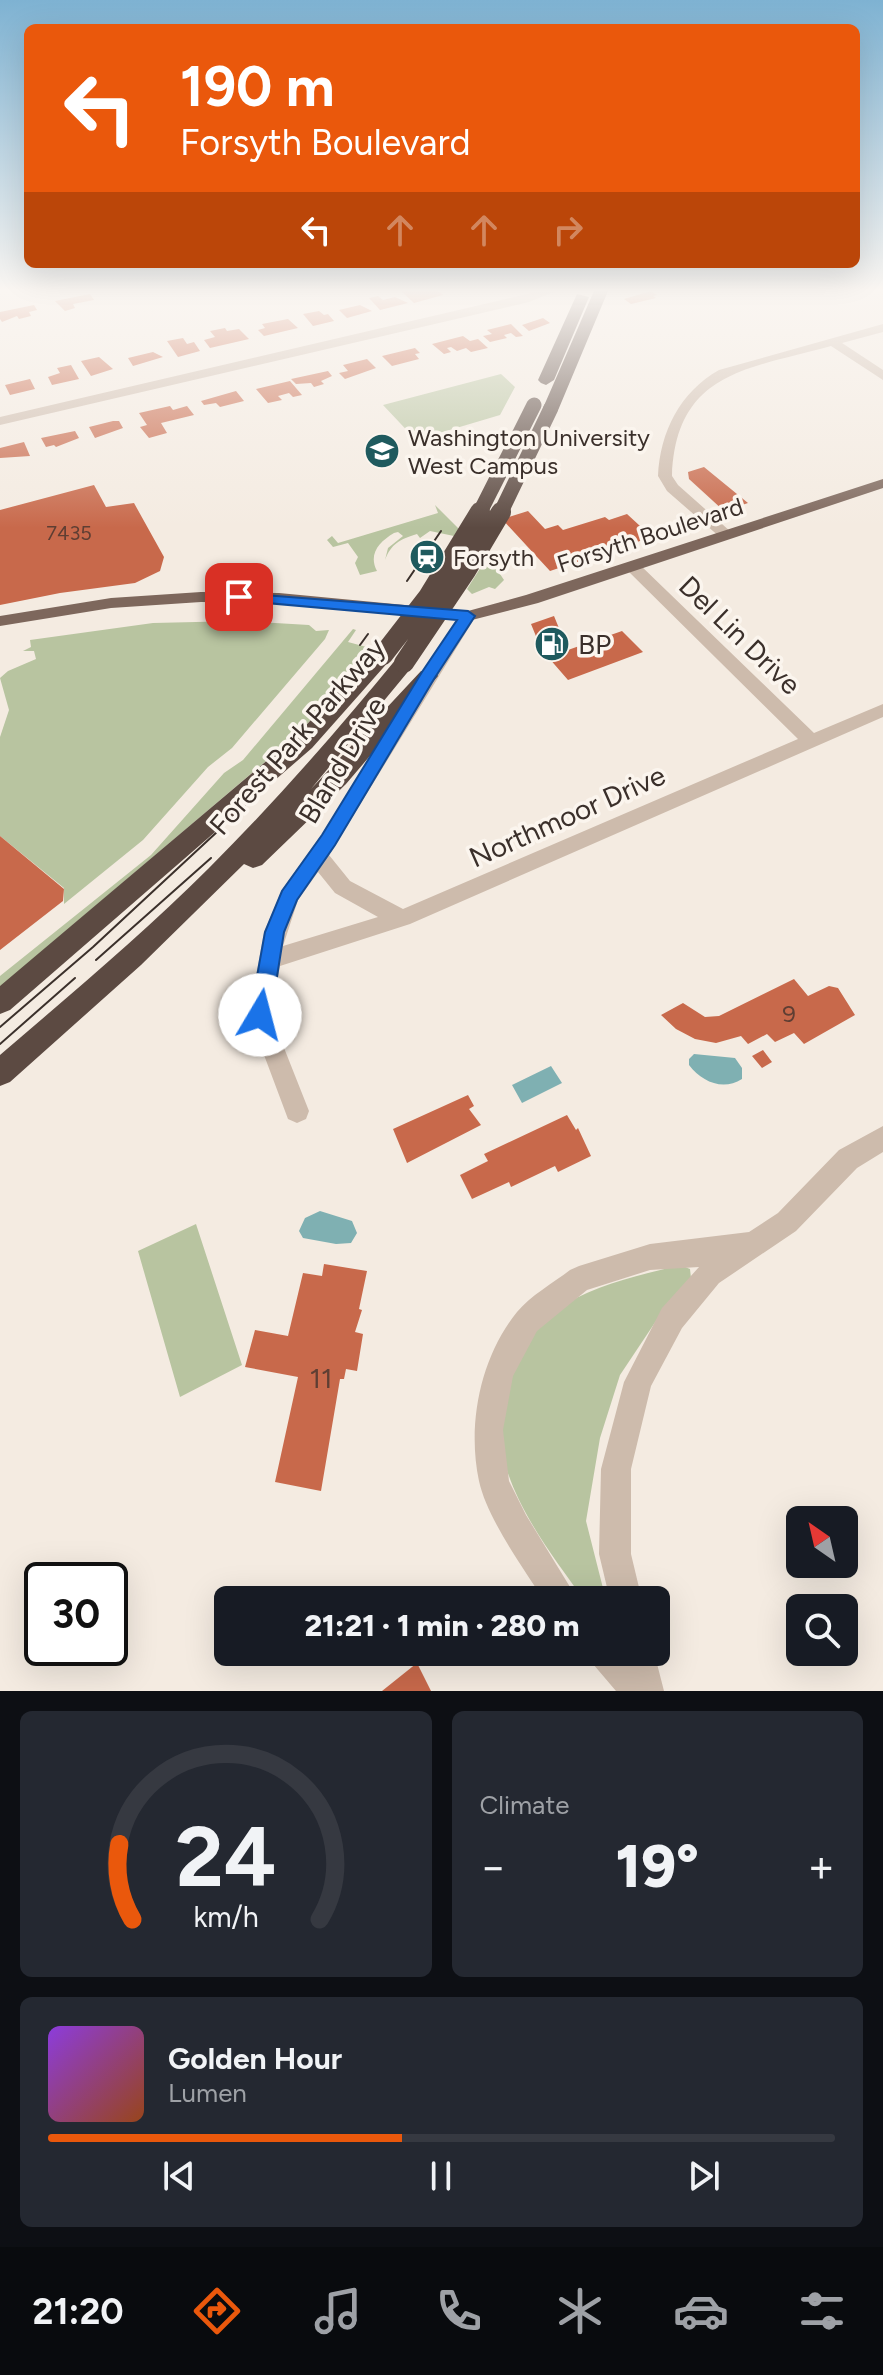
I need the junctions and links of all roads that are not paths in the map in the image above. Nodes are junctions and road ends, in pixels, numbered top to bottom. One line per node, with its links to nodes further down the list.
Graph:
1 (222, 370): 6 (street)
2 (556, 370): 5 (highway, Forest Park Parkway)
3 (561, 370): 5 (highway, Forest Park Parkway)
4 (734, 370): 8 (street)
5 (543, 406): 14 (highway, Forest Park Parkway, bridge)
6 (0, 421)
7 (883, 483): 8 (main road, Forsyth Boulevard)
8 (726, 535): 9 (main road, Forsyth Boulevard)
9 (632, 566): 11 (main road, Forsyth Boulevard); 17 (street, Del Lin Drive)
10 (31, 614): 11 (main road, Forsyth Boulevard); 12 (main road, Forsyth Boulevard); 13 (main road)
11 (468, 616): 15 (street, Bland Drive)
12 (0, 621)
13 (0, 635)
14 (393, 659): 20 (highway, Forest Park Parkway); 22 (highway, Forest Park Parkway)
15 (428, 676): 18 (street, Bland Drive); 20 (highway)
16 (883, 710): 17 (street, Northmoor Drive)
17 (810, 740): 19 (street, Northmoor Drive)
18 (319, 854): 19 (street, Bland Drive); 21 (street, Bland Drive)
19 (403, 918): 21 (street, Northmoor Drive)
20 (151, 940): 23 (highway, Forest Park Parkway)
21 (268, 960): 24 (street, Bland Drive)
22 (0, 1002)
23 (0, 1073)
24 (297, 1111)
25 (883, 1138): 26 (street)
26 (755, 1242): 27 (street); 28 (street)
27 (553, 1586)
28 (623, 1586)
29 (617, 1666): 31 (street)
30 (641, 1666): 32 (street)
31 (638, 1691)
32 (647, 1691)

